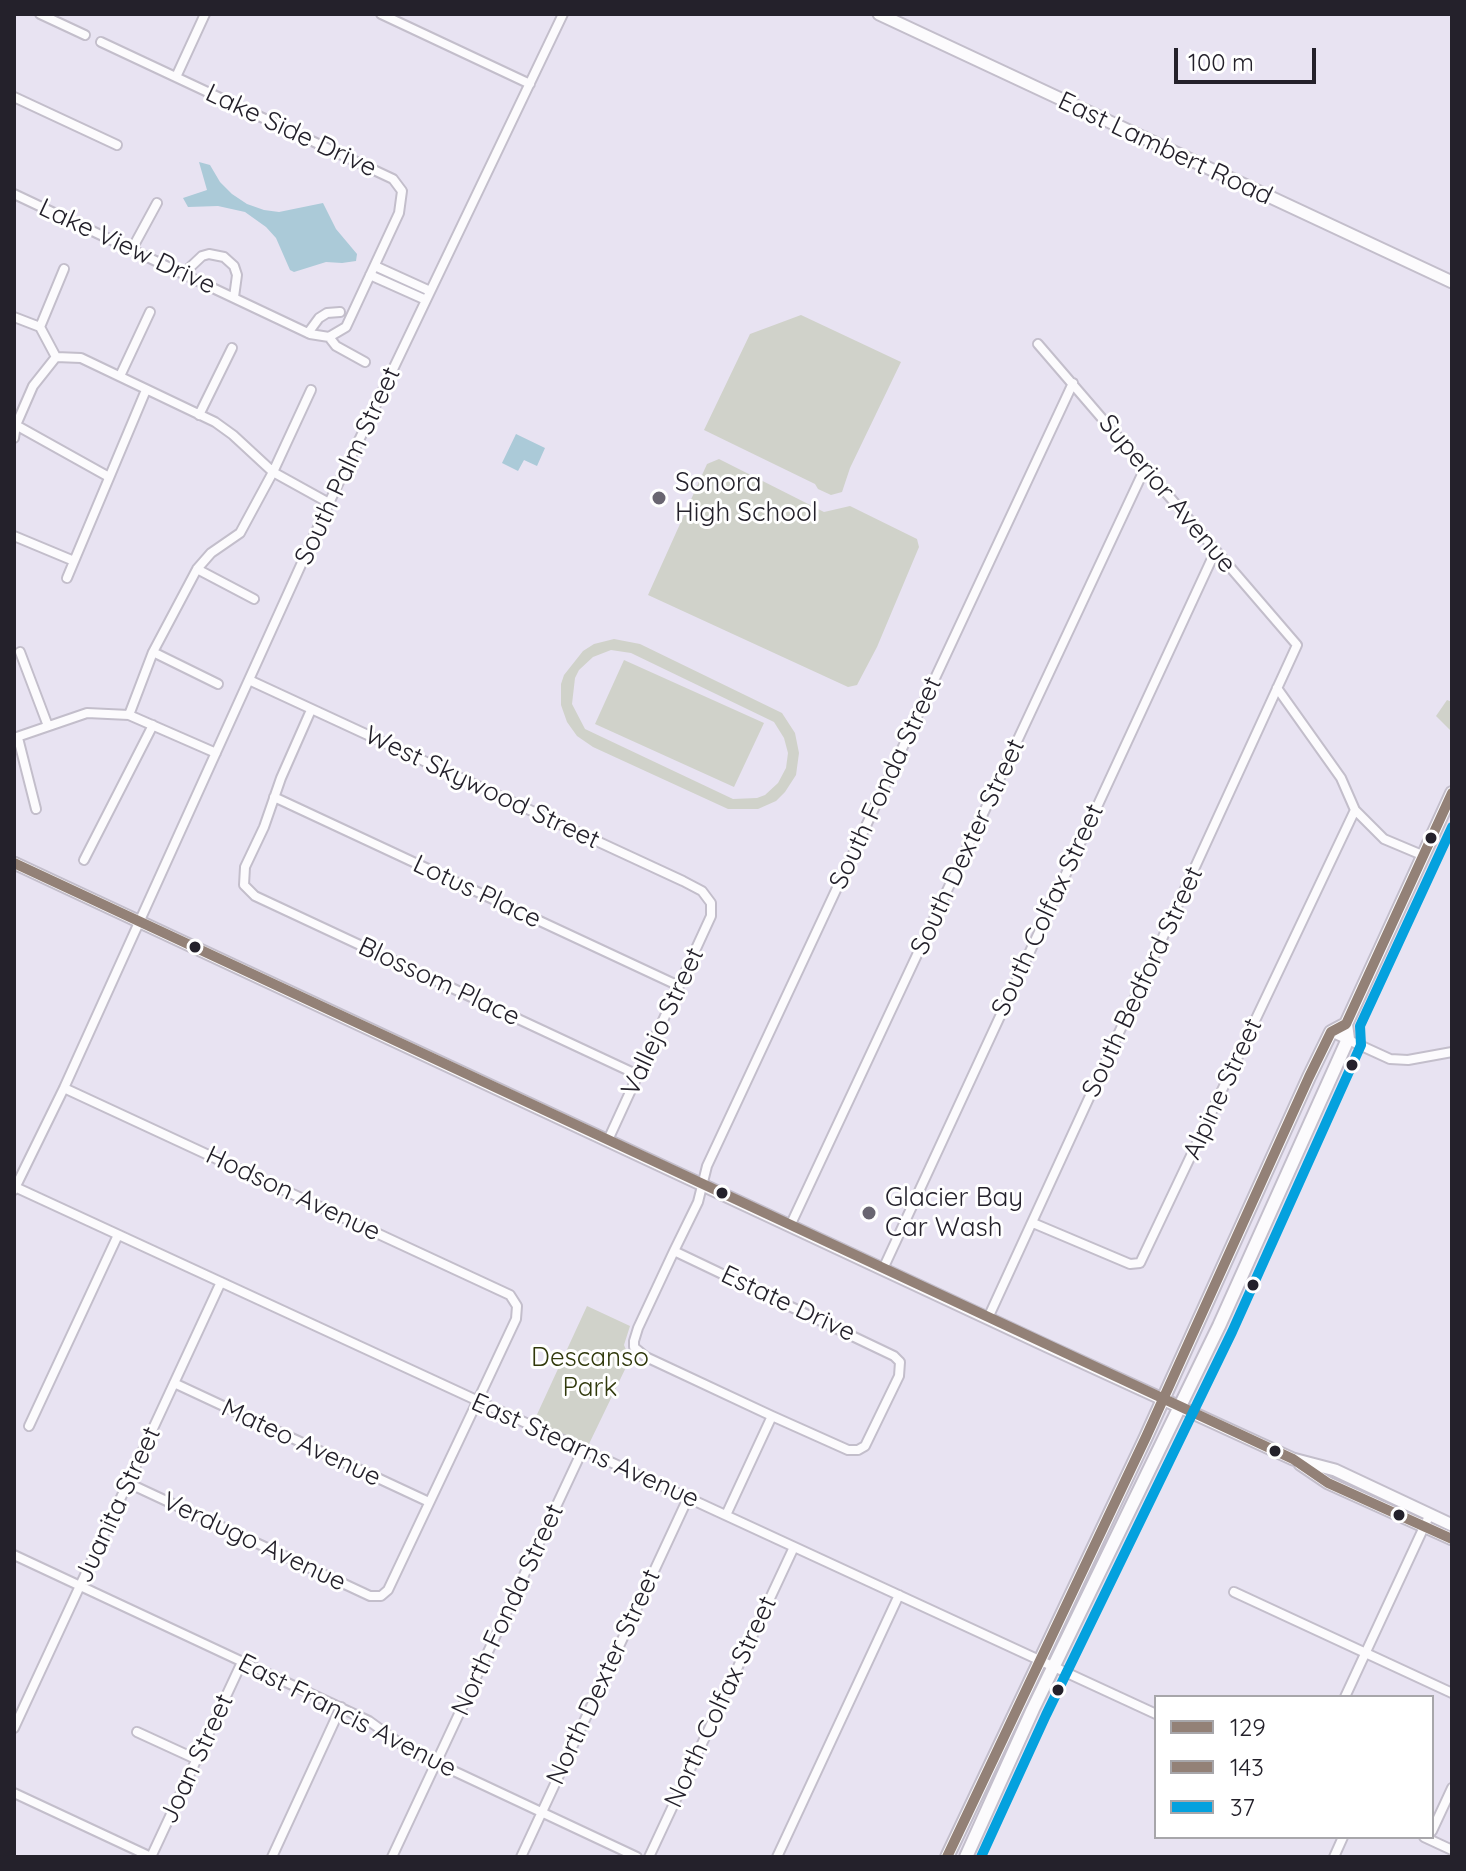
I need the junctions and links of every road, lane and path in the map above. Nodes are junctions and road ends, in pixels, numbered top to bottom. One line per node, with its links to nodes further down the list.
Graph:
1 (40, 14): 6 (street)
2 (205, 14): 8 (street)
3 (381, 14): 9 (street)
4 (563, 14): 9 (street, South Palm Street)
5 (879, 14): 18 (main road, East Lambert Road)
6 (85, 35)
7 (101, 42): 8 (street, Lake Side Drive)
8 (176, 77): 16 (street, Lake Side Drive)
9 (530, 84): 19 (street, South Palm Street)
10 (14, 97): 11 (street)
11 (117, 145)
12 (14, 194): 14 (street, Lake View Drive)
13 (157, 203): 14 (street)
14 (132, 249): 17 (street, Lake View Drive)
15 (64, 269): 24 (street)
16 (372, 271): 19 (street); 26 (street)
17 (184, 273): 20 (street, Lake View Drive); 20 (street)
18 (1452, 282)
19 (428, 296): 41 (street, South Palm Street)
20 (237, 298): 25 (street, Lake View Drive)
21 (150, 312): 31 (street)
22 (340, 312): 25 (street)
23 (14, 317): 24 (street)
24 (40, 327): 29 (street)
25 (308, 333): 26 (street, Lake View Drive)
26 (329, 337): 30 (street)
27 (1038, 344): 32 (street, Superior Avenue)
28 (232, 348): 35 (street)
29 (56, 357): 31 (street); 36 (street)
30 (365, 362)
31 (120, 376): 33 (street)
32 (1073, 383): 38 (street, Superior Avenue); 77 (street, South Fonda Street)
33 (146, 390): 35 (street); 40 (street)
34 (311, 390): 39 (street)
35 (199, 415): 39 (street)
36 (15, 424): 37 (street); 40 (street)
37 (14, 438)
38 (1145, 468): 43 (street, Superior Avenue); 80 (street, South Dexter Street)
39 (273, 472): 41 (street); 45 (street)
40 (109, 477): 44 (street)
41 (329, 503): 51 (street, South Palm Street)
42 (14, 536): 44 (street)
43 (1215, 552): 48 (street, Superior Avenue); 83 (street, South Colfax Street)
44 (74, 561): 46 (street)
45 (197, 569): 47 (street); 50 (street)
46 (67, 578)
47 (254, 599)
48 (1297, 645): 53 (street, South Bedford Street)
49 (20, 652): 57 (street)
50 (153, 652): 52 (street); 55 (street)
51 (249, 680): 54 (street, West Skywood Street); 59 (street, South Palm Street)
52 (218, 684)
53 (1277, 688): 63 (street); 79 (street, South Bedford Street)
54 (311, 710): 61 (street); 67 (street, West Skywood Street)
55 (129, 715): 56 (street); 57 (street)
56 (153, 725): 59 (street); 65 (street)
57 (48, 726): 58 (street)
58 (16, 738): 62 (street)
59 (216, 753): 68 (street, South Palm Street)
60 (1452, 793): 64 (main road)
61 (274, 797): 69 (street, Lotus Place); 74 (street, Blossom Place)
62 (36, 809)
63 (1355, 810): 64 (street); 79 (street, Alpine Street)
64 (1422, 855): 70 (main road)
65 (84, 860)
66 (14, 863): 68 (main road)
67 (711, 903): 69 (street, Vallejo Street)
68 (140, 922): 75 (street, South Palm Street); 76 (main road)
69 (679, 986): 74 (street, Vallejo Street)
70 (1346, 1024): 71 (main road); 72 (main road)
71 (1331, 1032): 72 (street); 87 (main road)
72 (1348, 1039): 73 (street); 89 (main road)
73 (1452, 1052)
74 (638, 1075): 76 (street, Vallejo Street)
75 (64, 1088): 78 (street, South Palm Street); 88 (street, Hodson Avenue)
76 (608, 1140): 77 (main road)
77 (702, 1184): 80 (main road); 82 (street)
78 (15, 1189): 81 (street, East Stearns Avenue)
79 (1033, 1223): 85 (street, South Bedford Street)
80 (790, 1226): 83 (main road)
81 (118, 1235): 84 (street, East Stearns Avenue); 91 (street)
82 (674, 1251): 90 (street); 90 (street, Estate Drive)
83 (883, 1269): 85 (main road)
84 (221, 1282): 86 (street, Juanita Street); 88 (street, East Stearns Avenue)
85 (988, 1318): 87 (main road)
86 (174, 1383): 94 (street, Juanita Street); 96 (street, Mateo Avenue)
87 (1163, 1398): 89 (main road); 108 (main road)
88 (477, 1402): 92 (street, East Stearns Avenue); 96 (street)
89 (1181, 1407): 93 (main road); 110 (main road)
90 (772, 1416): 98 (street)
91 (29, 1426)
92 (583, 1449): 95 (street, East Stearns Avenue); 118 (street, North Fonda Street)
93 (1293, 1459): 97 (main road); 100 (main road)
94 (128, 1483): 96 (street, Verdugo Avenue); 104 (street, Juanita Street)
95 (688, 1498): 98 (street, East Stearns Avenue); 121 (street, North Dexter Street)
96 (429, 1502)
97 (1430, 1514): 99 (main road); 100 (street)
98 (726, 1515): 102 (street, East Stearns Avenue)
99 (1452, 1525)
100 (1424, 1527): 101 (main road); 107 (street)
101 (1452, 1539)
102 (794, 1547): 106 (street, East Stearns Avenue); 130 (street, North Colfax Street)
103 (14, 1555): 104 (street, East Francis Avenue)
104 (80, 1586): 109 (street, East Francis Avenue); 115 (street, Juanita Street)
105 (1234, 1592): 107 (street)
106 (899, 1595): 108 (street, East Stearns Avenue); 131 (street)
107 (1365, 1653): 111 (street); 112 (street)
108 (1040, 1659): 110 (street, East Stearns Avenue); 132 (main road)
109 (242, 1662): 113 (street, East Francis Avenue); 117 (street, Joan Street)
110 (1054, 1666): 114 (street, East Stearns Avenue); 133 (main road)
111 (1452, 1693)
112 (1346, 1695)
113 (341, 1707): 118 (street, East Francis Avenue); 126 (street)
114 (1154, 1713)
115 (14, 1728)
116 (137, 1732): 117 (street)
117 (198, 1760): 125 (street, Joan Street)
118 (436, 1763): 121 (street, East Francis Avenue); 127 (street, North Fonda Street)
119 (1452, 1788): 122 (street)
120 (14, 1793): 125 (street)
121 (542, 1812): 128 (street, North Dexter Street); 129 (street, East Francis Avenue)
122 (1434, 1824)
123 (1433, 1839): 124 (street)
124 (1452, 1850)
125 (151, 1857)
126 (272, 1857)
127 (392, 1857)
128 (521, 1857)
129 (637, 1857)
130 (649, 1857)
131 (777, 1857)
132 (947, 1857)
133 (966, 1857)

